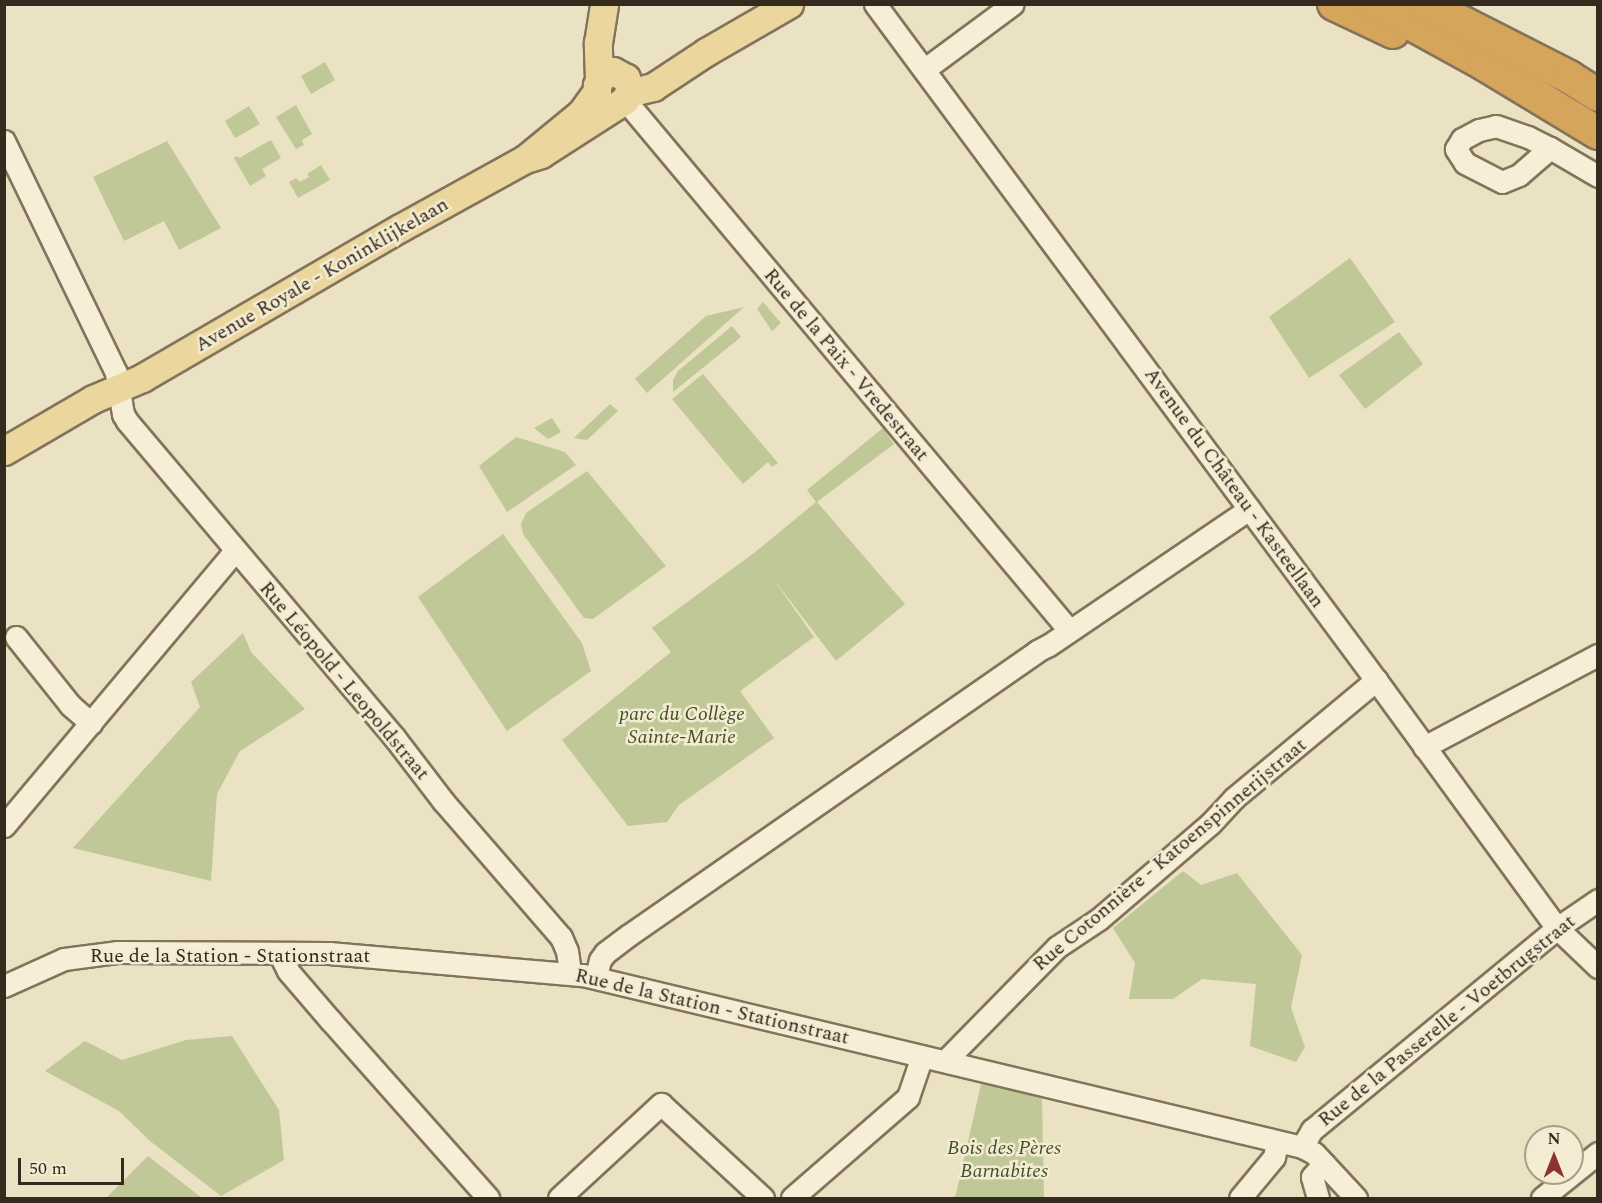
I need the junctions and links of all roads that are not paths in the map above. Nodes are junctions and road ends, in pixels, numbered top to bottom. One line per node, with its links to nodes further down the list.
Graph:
1 (604, 4): 12 (main road)
2 (789, 4): 12 (main road, Avenue Royale - Koninklijkelaan)
3 (875, 4): 10 (street, Avenue du Château - Kasteellaan)
4 (1013, 4): 10 (street)
5 (1334, 4): 9 (highway)
6 (1375, 4): 9 (highway)
7 (1426, 4): 11 (highway)
8 (1458, 4): 11 (highway)
9 (1484, 64): 14 (highway)
10 (925, 69): 20 (street, Avenue du Château - Kasteellaan)
11 (1569, 77): 13 (highway)
12 (613, 93): 18 (main road, Avenue Royale - Koninklijkelaan); 22 (street, Rue de la Paix - Vredestraat)
13 (1598, 95)
14 (1598, 133)
15 (4, 141): 18 (street, Rue Léopold - Leopoldstraat)
16 (1550, 148): 17 (street)
17 (1598, 176)
18 (119, 388): 19 (main road, Avenue Royale - Koninklijkelaan); 21 (street, Rue Léopold - Leopoldstraat)
19 (4, 451)
20 (1249, 509): 22 (street); 25 (street, Avenue du Château - Kasteellaan)
21 (235, 550): 26 (street); 33 (street, Rue Léopold - Leopoldstraat)
22 (1069, 630): 34 (street)
23 (16, 637): 26 (street)
24 (1598, 655): 27 (street)
25 (1376, 680): 27 (street, Avenue du Château - Kasteellaan); 37 (street, Rue Cotonnière - Katoenspinnerijstraat)
26 (91, 723): 28 (street)
27 (1424, 747): 30 (street, Avenue du Château - Kasteellaan)
28 (4, 826)
29 (1598, 900): 30 (street, Rue de la Passerelle - Voetbrugstraat)
30 (1557, 928): 32 (street, Avenue du Château - Kasteellaan); 39 (street, Rue de la Passerelle - Voetbrugstraat)
31 (279, 953): 33 (street, Rue de la Station - Stationstraat); 35 (street, Rue de la Station - Stationstraat); 42 (street)
32 (1598, 967)
33 (570, 973): 34 (street, Rue de la Station - Stationstraat)
34 (596, 977): 36 (street, Rue de la Station - Stationstraat)
35 (4, 986)
36 (922, 1056): 37 (street, Rue de la Station - Stationstraat); 45 (street)
37 (945, 1061): 38 (street, Rue de la Station - Stationstraat)
38 (1277, 1143): 39 (street, Rue de la Station - Stationstraat); 46 (street)
39 (1302, 1147): 41 (street, Rue de la Station - Stationstraat)
40 (1598, 1153): 49 (street)
41 (1324, 1163): 47 (street); 48 (street, Rue de la Station - Stationstraat)
42 (488, 1198)
43 (559, 1198): 44 (street)
44 (763, 1198)
45 (792, 1198)
46 (1240, 1198)
47 (1318, 1198)
48 (1356, 1198)
49 (1542, 1198)

